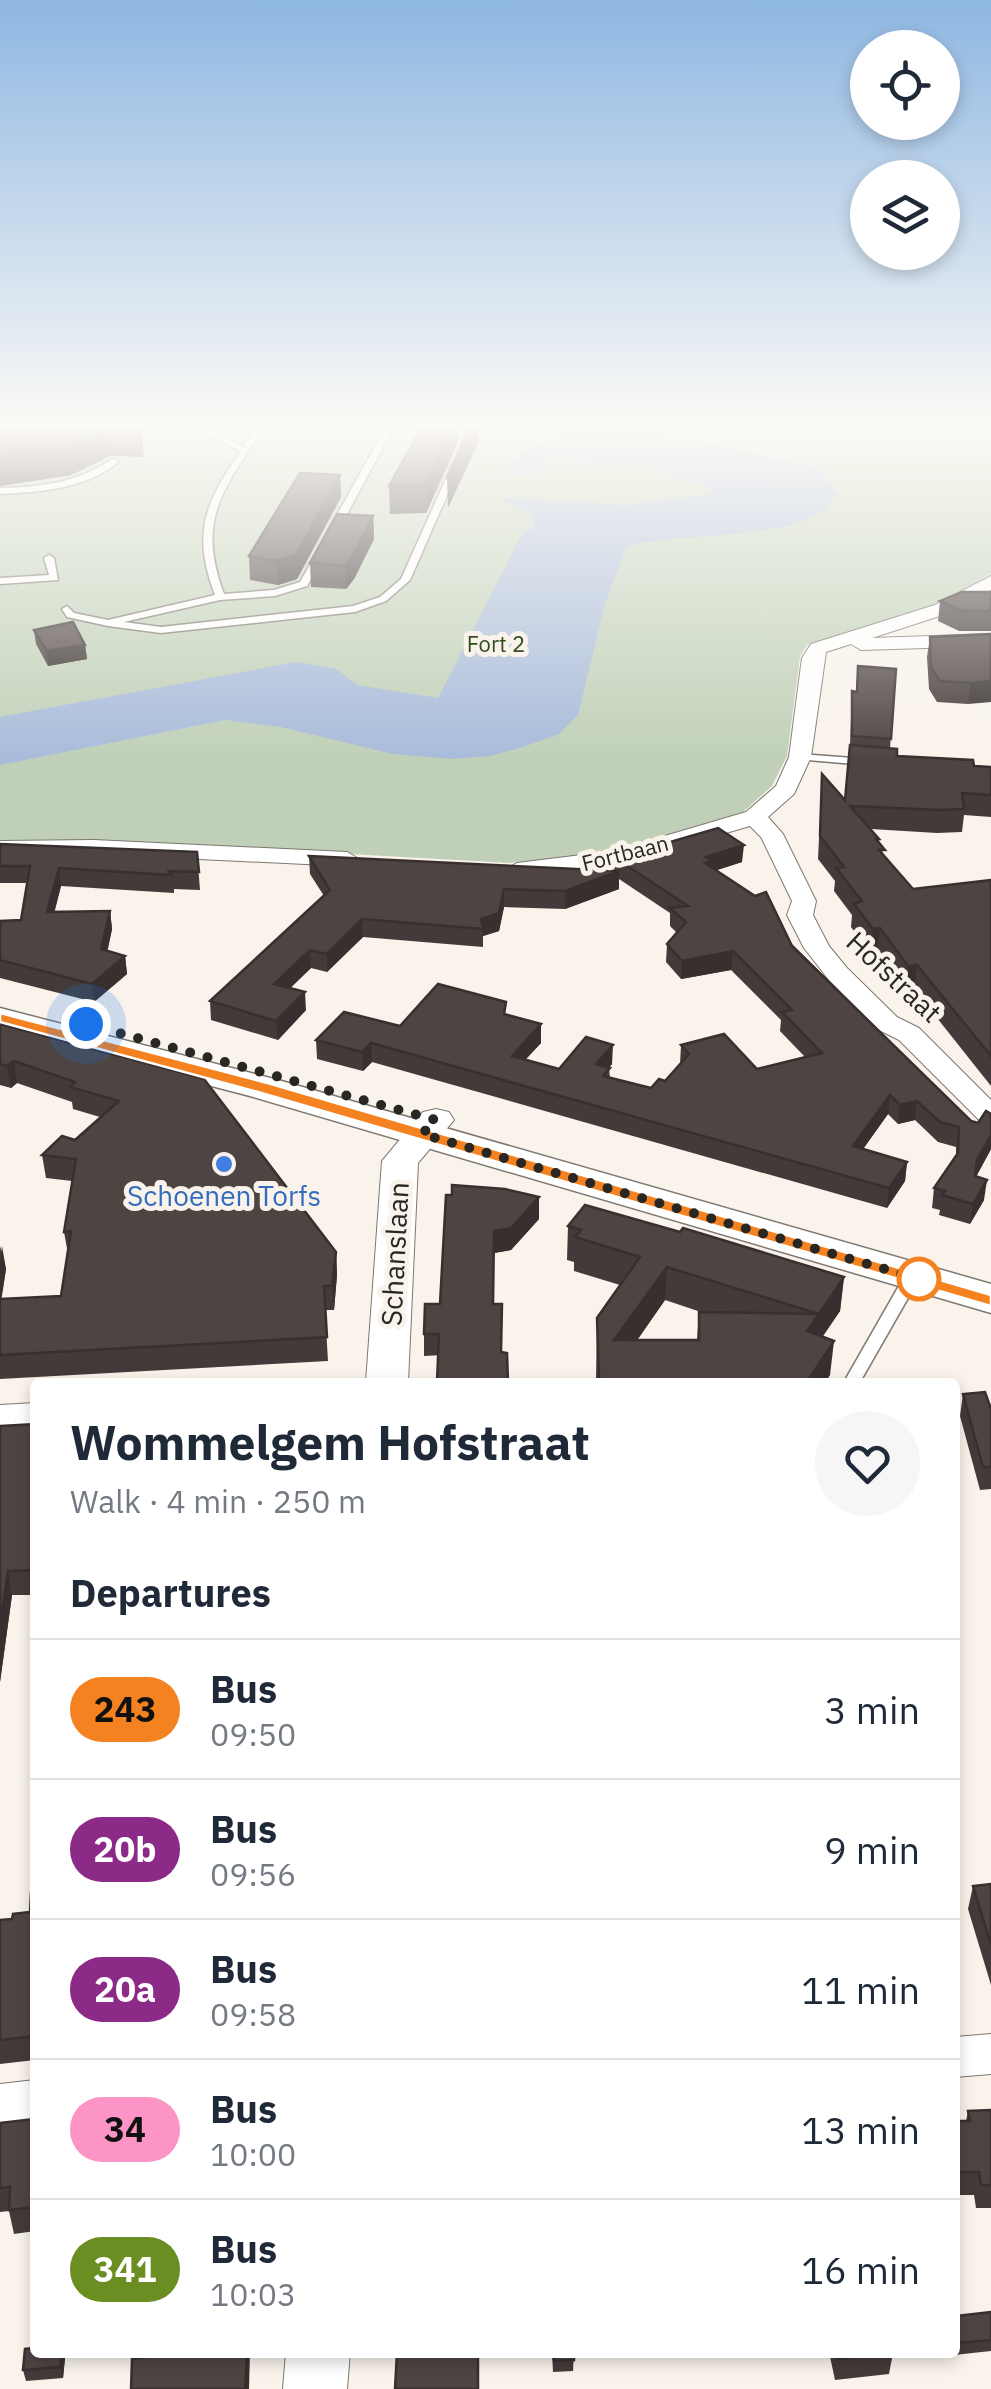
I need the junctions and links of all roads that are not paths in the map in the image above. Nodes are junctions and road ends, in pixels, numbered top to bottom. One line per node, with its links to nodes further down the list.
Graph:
1 (205, 536): 7 (lane)
2 (330, 536): 7 (lane)
3 (424, 536): 9 (lane)
4 (49, 558): 5 (lane)
5 (0, 581)
6 (991, 582): 11 (street)
7 (220, 597): 9 (lane)
8 (68, 609): 9 (lane)
9 (108, 623)
10 (991, 640): 11 (street)
11 (833, 642): 12 (street, Fortbaan)
12 (800, 757): 13 (lane); 14 (street, Fortbaan)
13 (877, 763)
14 (754, 817): 17 (street, Fortbaan); 20 (street, Hofstraat)
15 (0, 848): 16 (street)
16 (368, 862)
17 (491, 870)
18 (0, 1001): 21 (main road)
19 (0, 1018): 21 (main road)
20 (991, 1116)
21 (429, 1127): 22 (main road); 23 (main road); 25 (street, Schanslaan)
22 (912, 1277): 24 (main road); 26 (lane)
23 (991, 1280)
24 (991, 1299)
25 (386, 1378)
26 (854, 1378)
27 (30, 1414): 28 (street)
28 (0, 1416)
29 (991, 2054): 30 (street)
30 (960, 2057)
31 (30, 2102): 32 (street)
32 (0, 2105)
33 (318, 2358): 34 (street)
34 (315, 2389)

